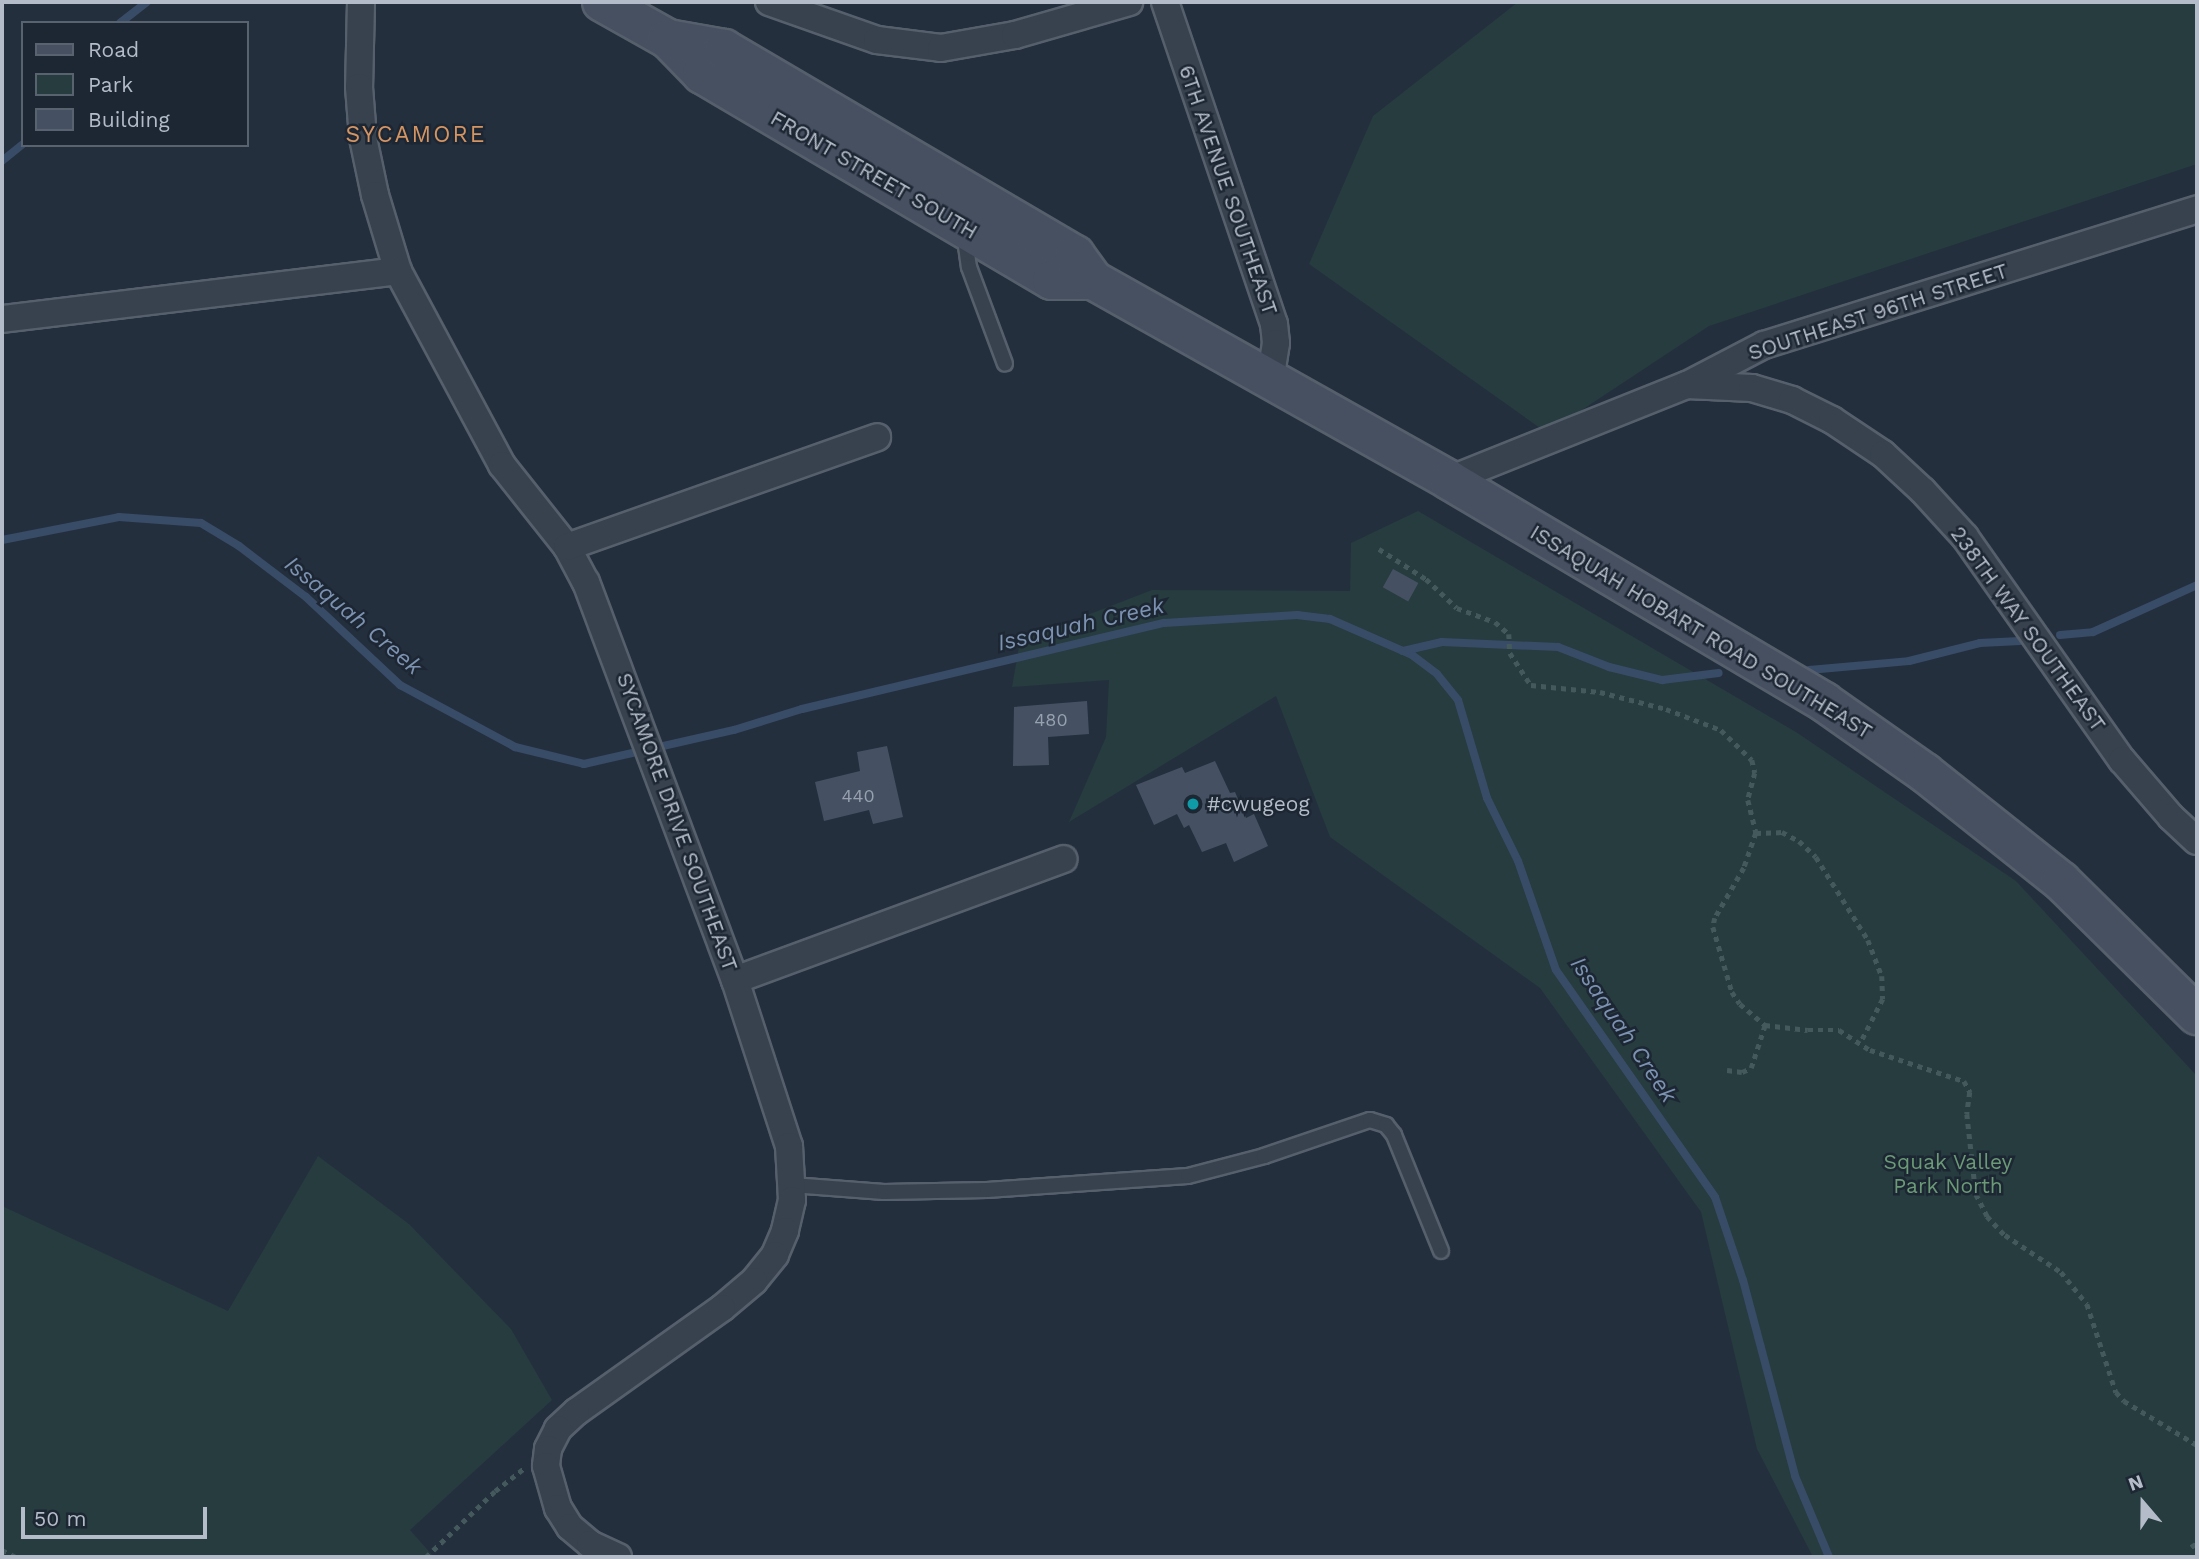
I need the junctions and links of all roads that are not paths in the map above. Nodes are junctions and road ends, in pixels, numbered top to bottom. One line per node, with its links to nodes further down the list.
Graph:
1 (360, 2): 10 (street, SYCAMORE DRIVE SOUTHEAST)
2 (602, 2): 7 (main road, FRONT STREET SOUTH)
3 (769, 2): 6 (street)
4 (1129, 2): 6 (street)
5 (1165, 2): 14 (street, 6TH AVENUE SOUTHEAST)
6 (834, 13)
7 (886, 162): 9 (main road, FRONT STREET SOUTH); 11 (main road, FRONT STREET SOUTH)
8 (2197, 209): 15 (street, SOUTHEAST 96TH STREET)
9 (964, 228): 11 (main road, FRONT STREET SOUTH); 13 (lane)
10 (398, 271): 12 (street); 18 (street, SYCAMORE DRIVE SOUTHEAST)
11 (1093, 280): 14 (main road, FRONT STREET SOUTH)
12 (2, 319)
13 (1005, 364)
14 (1270, 381): 17 (main road, FRONT STREET SOUTH)
15 (1687, 385): 17 (street, SOUTHEAST 96TH STREET); 19 (street, 238TH WAY SOUTHEAST)
16 (877, 437): 18 (street)
17 (1449, 480): 22 (main road, ISSAQUAH HOBART ROAD SOUTHEAST)
18 (567, 547): 21 (street, SYCAMORE DRIVE SOUTHEAST)
19 (2197, 841)
20 (1063, 859): 21 (street)
21 (735, 980): 23 (street, SYCAMORE DRIVE SOUTHEAST)
22 (2197, 1016)
23 (792, 1185): 24 (lane); 25 (street, SYCAMORE DRIVE SOUTHEAST)
24 (1441, 1251)
25 (618, 1557)

